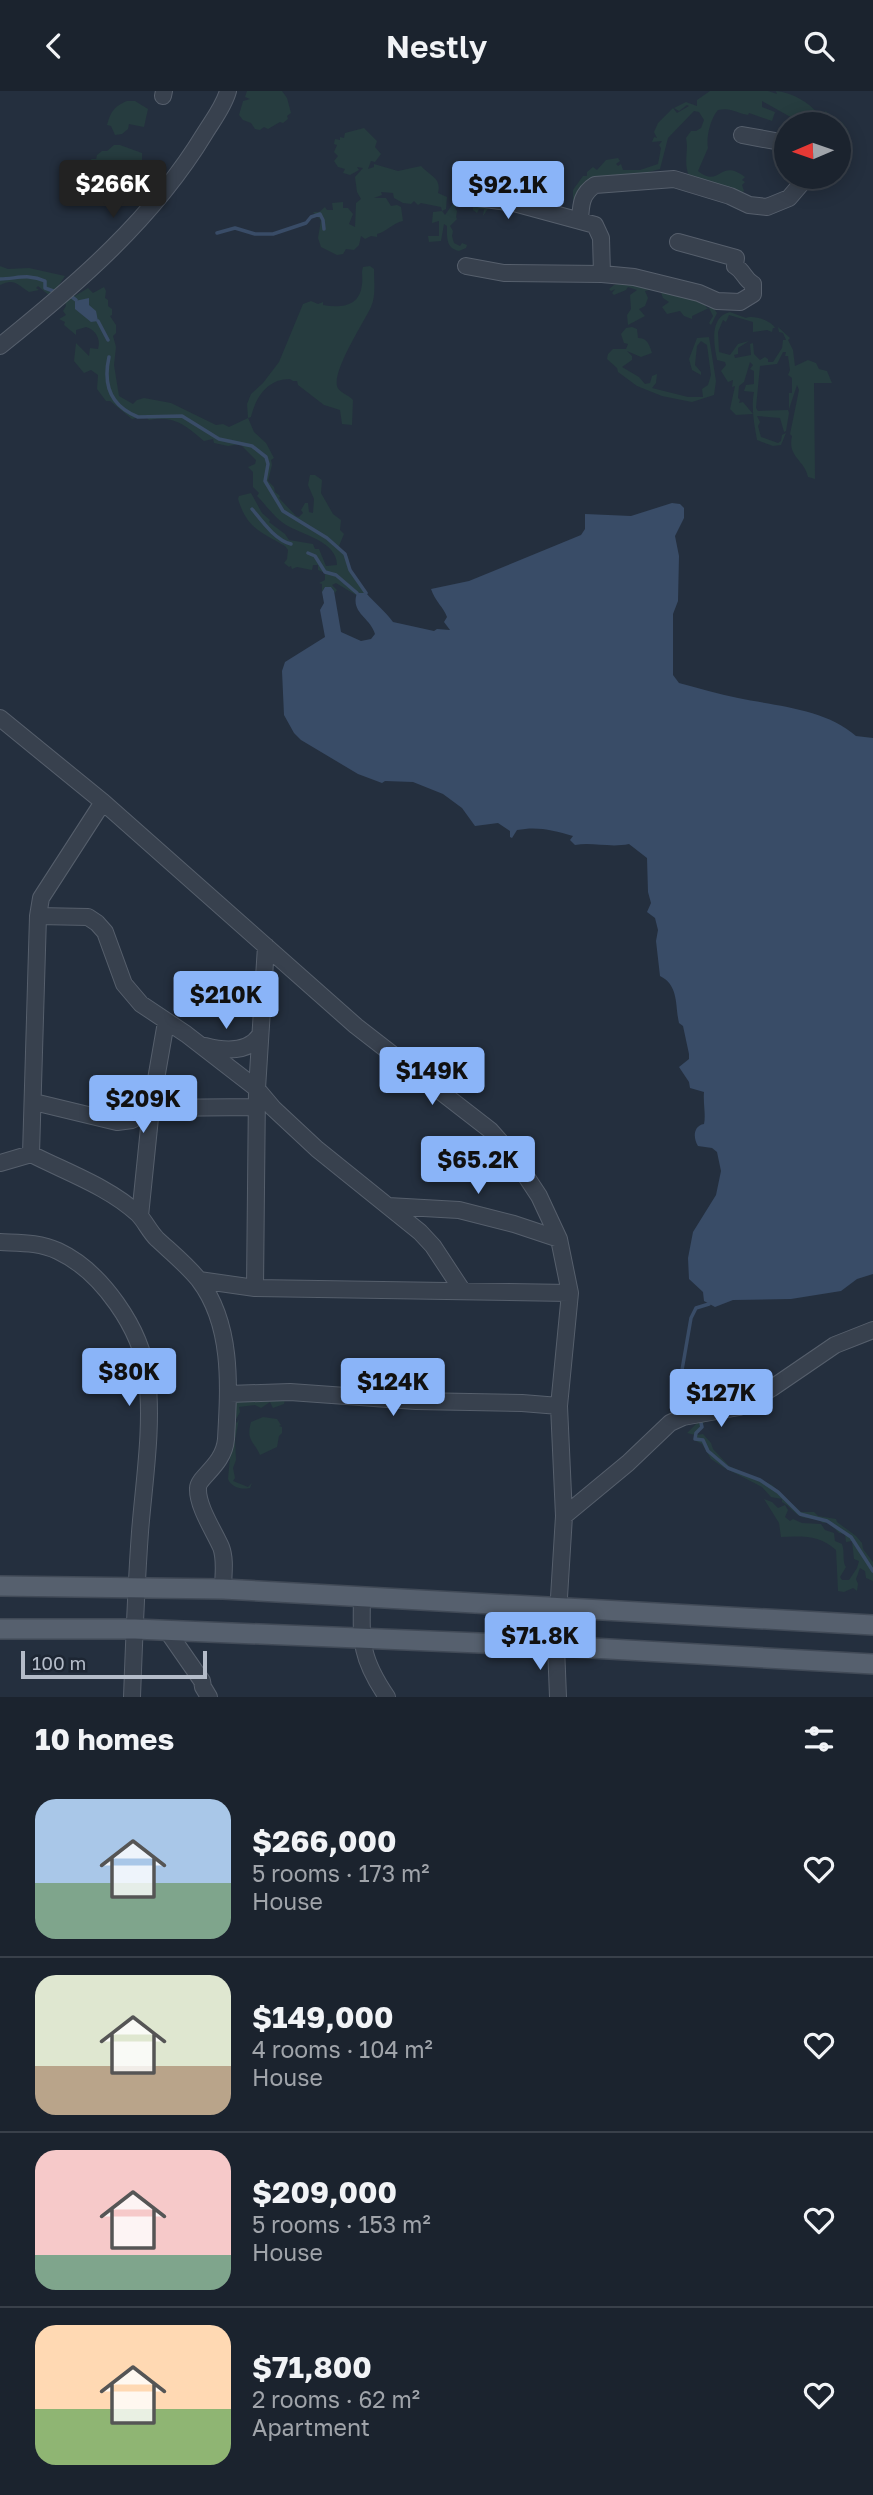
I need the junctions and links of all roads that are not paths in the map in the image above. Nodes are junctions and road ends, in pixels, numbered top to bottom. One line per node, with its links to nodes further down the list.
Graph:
1 (228, 91): 10 (street)
2 (742, 135): 3 (street)
3 (774, 141)
4 (464, 188): 6 (street)
5 (797, 189): 6 (street)
6 (580, 221): 9 (street)
7 (678, 242): 9 (street)
8 (466, 266): 9 (street)
9 (602, 274)
10 (0, 346)
11 (4, 728): 12 (street)
12 (103, 802): 13 (street); 14 (street)
13 (38, 916): 15 (street); 19 (street)
14 (267, 946): 16 (street); 26 (street)
15 (166, 1022): 17 (street); 21 (street)
16 (260, 1035): 17 (street); 18 (street)
17 (201, 1045): 18 (street)
18 (257, 1089): 20 (street); 24 (street)
19 (34, 1102): 21 (street); 22 (street)
20 (256, 1107): 21 (street); 29 (street)
21 (151, 1108): 25 (street)
22 (31, 1154): 23 (street); 25 (street)
23 (0, 1163)
24 (388, 1206): 26 (street); 30 (street)
25 (140, 1216): 28 (street)
26 (559, 1239): 31 (street)
27 (0, 1242): 37 (street)
28 (199, 1280): 29 (street); 33 (street)
29 (255, 1288): 30 (street)
30 (462, 1290): 31 (street)
31 (570, 1293): 34 (street)
32 (873, 1330): 35 (street)
33 (229, 1394): 34 (street); 38 (street)
34 (559, 1406): 35 (street)
35 (564, 1515): 40 (street)
36 (0, 1586): 37 (main road)
37 (136, 1588): 38 (main road); 43 (street)
38 (223, 1589): 39 (main road)
39 (362, 1598): 40 (main road); 45 (street)
40 (559, 1608): 41 (main road); 46 (street)
41 (873, 1625)
42 (0, 1629): 43 (main road)
43 (135, 1629): 44 (main road); 48 (street)
44 (168, 1632): 45 (main road); 49 (street)
45 (361, 1639): 46 (main road); 50 (street)
46 (556, 1646): 47 (main road); 51 (street)
47 (873, 1664)
48 (132, 1697)
49 (209, 1697)
50 (387, 1697)
51 (558, 1697)

